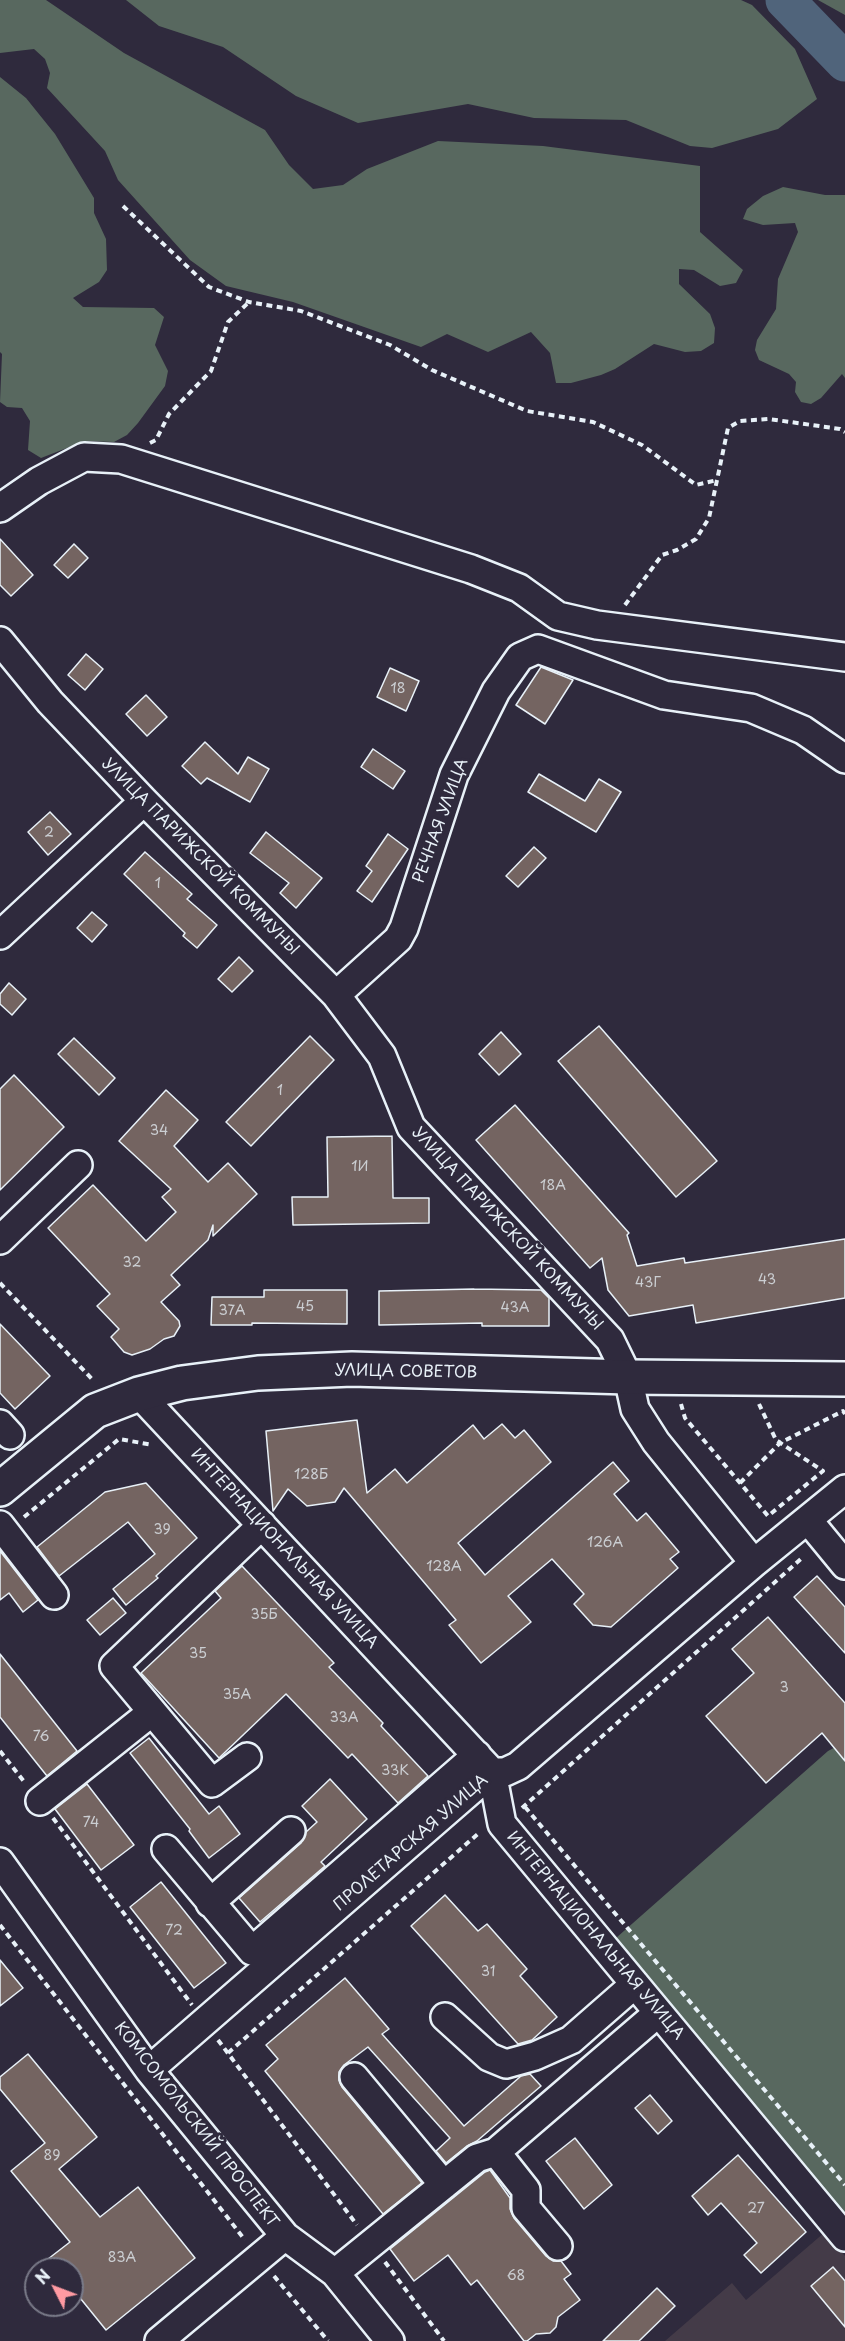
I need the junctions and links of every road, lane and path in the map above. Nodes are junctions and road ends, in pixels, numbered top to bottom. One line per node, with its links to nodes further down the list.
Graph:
1 (123, 206): 2 (path)
2 (249, 302): 4 (path); 5 (path)
3 (845, 432): 5 (path)
4 (121, 459): 6 (street); 7 (street)
5 (717, 480): 8 (path)
6 (0, 508)
7 (558, 616): 8 (street); 10 (street)
8 (597, 625): 11 (street)
9 (0, 641): 13 (street, УЛИЦА ПАРИЖСКОЙ КОММУНЫ)
10 (538, 649): 12 (street); 15 (street, РЕЧНАЯ УЛИЦА)
11 (845, 657)
12 (845, 759)
13 (144, 801): 14 (street); 15 (street, УЛИЦА ПАРИЖСКОЙ КОММУНЫ)
14 (0, 934)
15 (336, 995): 19 (street, УЛИЦА ПАРИЖСКОЙ КОММУНЫ)
16 (78, 1165): 17 (street)
17 (0, 1239)
18 (0, 1283): 20 (path)
19 (628, 1377): 21 (main road, УЛИЦА СОВЕТОВ); 22 (main road, УЛИЦА СОВЕТОВ); 34 (street, УЛИЦА ПАРИЖСКОЙ КОММУНЫ)
20 (92, 1379)
21 (845, 1379)
22 (139, 1394): 29 (main road, УЛИЦА СОВЕТОВ); 32 (street, ИНТЕРНАЦИОНАЛЬНАЯ УЛИЦА)
23 (758, 1401): 26 (path)
24 (680, 1402): 28 (path)
25 (845, 1414): 26 (path)
26 (780, 1443): 28 (path); 28 (path)
27 (163, 1447): 33 (path)
28 (740, 1483)
29 (0, 1489)
30 (845, 1489): 31 (street, ПРОЛЕТАРСКАЯ УЛИЦА)
31 (808, 1520): 34 (street, ПРОЛЕТАРСКАЯ УЛИЦА); 35 (street)
32 (262, 1525): 37 (street); 40 (street, ИНТЕРНАЦИОНАЛЬНАЯ УЛИЦА)
33 (3, 1528): 36 (street)
34 (754, 1563): 40 (street, ПРОЛЕТАРСКАЯ УЛИЦА)
35 (845, 1565)
36 (54, 1595)
37 (152, 1712): 39 (street); 41 (street)
38 (0, 1750): 41 (path)
39 (247, 1756)
40 (484, 1764): 46 (street); 48 (street, ИНТЕРНАЦИОНАЛЬНАЯ УЛИЦА); 51 (street, ПРОЛЕТАРСКАЯ УЛИЦА)
41 (40, 1801): 51 (path)
42 (525, 1807): 56 (path)
43 (291, 1831): 46 (street)
44 (166, 1849): 46 (street)
45 (0, 1862): 52 (street, КОМСОМОЛЬСКИЙ ПРОСПЕКТ)
46 (210, 1903)
47 (0, 1925): 61 (path)
48 (635, 1984): 49 (street, ИНТЕРНАЦИОНАЛЬНАЯ УЛИЦА); 50 (street)
49 (658, 2013): 54 (street); 58 (street, ИНТЕРНАЦИОНАЛЬНАЯ УЛИЦА)
50 (445, 2017)
51 (204, 2022): 52 (street, ПРОЛЕТАРСКАЯ УЛИЦА); 59 (path)
52 (149, 2070): 57 (street, КОМСОМОЛЬСКИЙ ПРОСПЕКТ)
53 (354, 2077): 55 (street)
54 (496, 2152): 55 (street); 60 (street)
55 (444, 2185): 59 (street)
56 (845, 2185)
57 (285, 2236): 61 (street); 62 (street, КОМСОМОЛЬСКИЙ ПРОСПЕКТ)
58 (845, 2237)
59 (371, 2244): 62 (street); 66 (path)
60 (558, 2246)
61 (259, 2258): 63 (street); 64 (path)
62 (335, 2273): 65 (street, КОМСОМОЛЬСКИЙ ПРОСПЕКТ)
63 (159, 2341)
64 (328, 2341)
65 (390, 2341)
66 (444, 2341)

